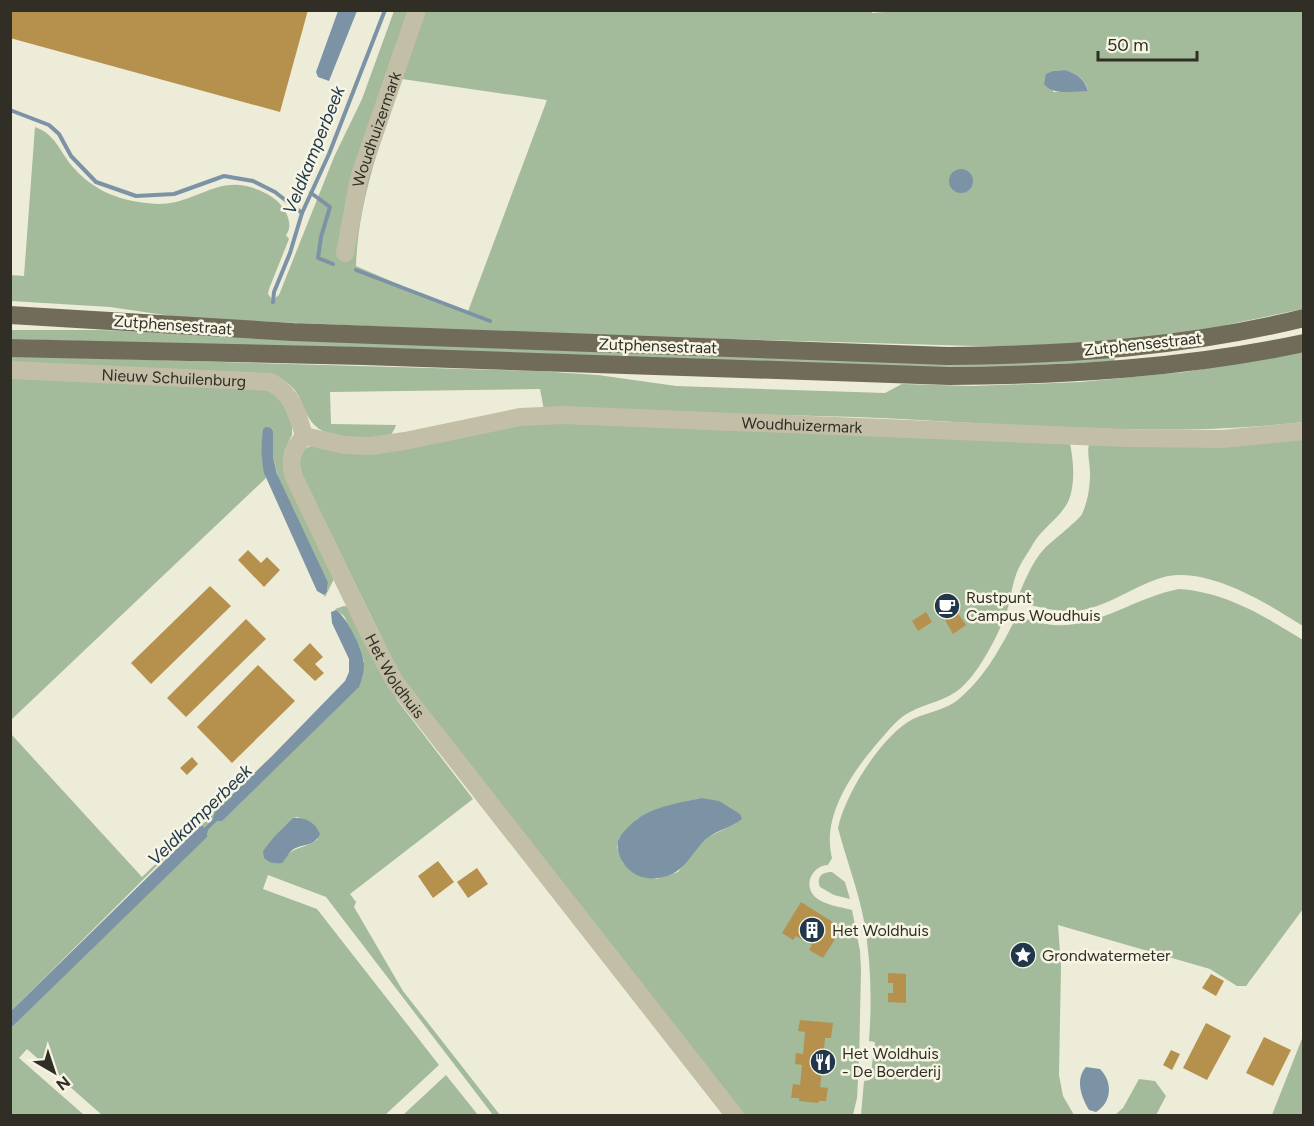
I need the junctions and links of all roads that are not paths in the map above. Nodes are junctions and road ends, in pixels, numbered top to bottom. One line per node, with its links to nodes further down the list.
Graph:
1 (417, 10): 2 (street, Woudhuizermark)
2 (345, 252)
3 (10, 315): 4 (main road, Zutphensestraat)
4 (1304, 318)
5 (1304, 343): 6 (main road, Zutphensestraat)
6 (10, 348)
7 (10, 370): 9 (street, Nieuw Schuilenburg)
8 (1304, 431): 9 (street, Woudhuizermark)
9 (304, 436): 10 (street, Het Woldhuis)
10 (735, 1116)

